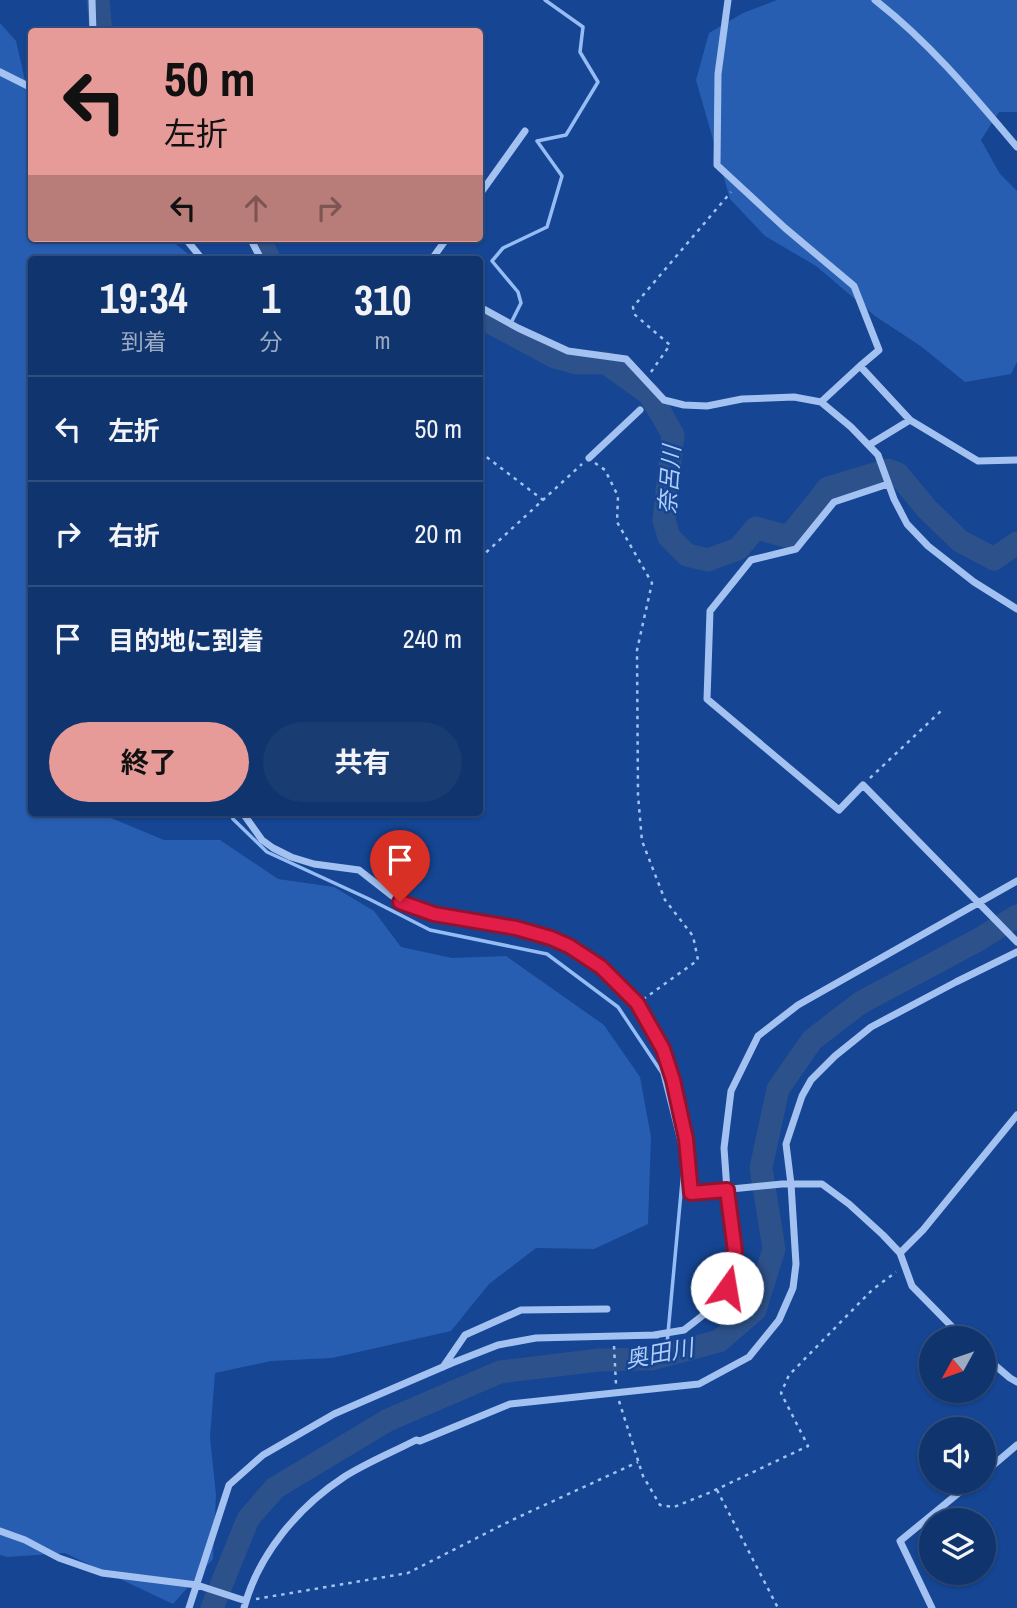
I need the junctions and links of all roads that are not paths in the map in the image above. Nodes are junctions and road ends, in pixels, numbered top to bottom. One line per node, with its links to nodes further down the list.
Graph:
1 (92, 0): 4 (street)
2 (728, 0): 13 (street)
3 (875, 0): 8 (street)
4 (93, 28)
5 (0, 72): 6 (street)
6 (28, 87)
7 (526, 131): 9 (street)
8 (1017, 146)
9 (483, 190)
10 (189, 242): 11 (street)
11 (200, 256)
12 (483, 309): 14 (street)
13 (860, 366): 14 (street); 16 (street)
14 (821, 402): 17 (street)
15 (640, 410): 18 (street)
16 (910, 420): 17 (street); 19 (street)
17 (869, 445): 20 (street)
18 (589, 458)
19 (1017, 460)
20 (887, 480): 21 (street); 24 (street)
21 (1017, 609)
22 (245, 816): 29 (street)
23 (1017, 881): 24 (street)
24 (979, 903): 25 (street); 29 (street)
25 (1017, 942)
26 (1017, 952): 28 (street)
27 (1017, 1115): 30 (street)
28 (787, 1184): 29 (street); 30 (street); 41 (street)
29 (727, 1190): 34 (street)
30 (900, 1253): 32 (street)
31 (607, 1309): 34 (street)
32 (951, 1326)
33 (996, 1366): 35 (street)
34 (442, 1367): 40 (street)
35 (1017, 1382)
36 (1017, 1445): 37 (street)
37 (996, 1463)
38 (957, 1494): 43 (street)
39 (0, 1531): 40 (street)
40 (197, 1585): 41 (street); 42 (street)
41 (245, 1605)
42 (189, 1608)
43 (932, 1608)

